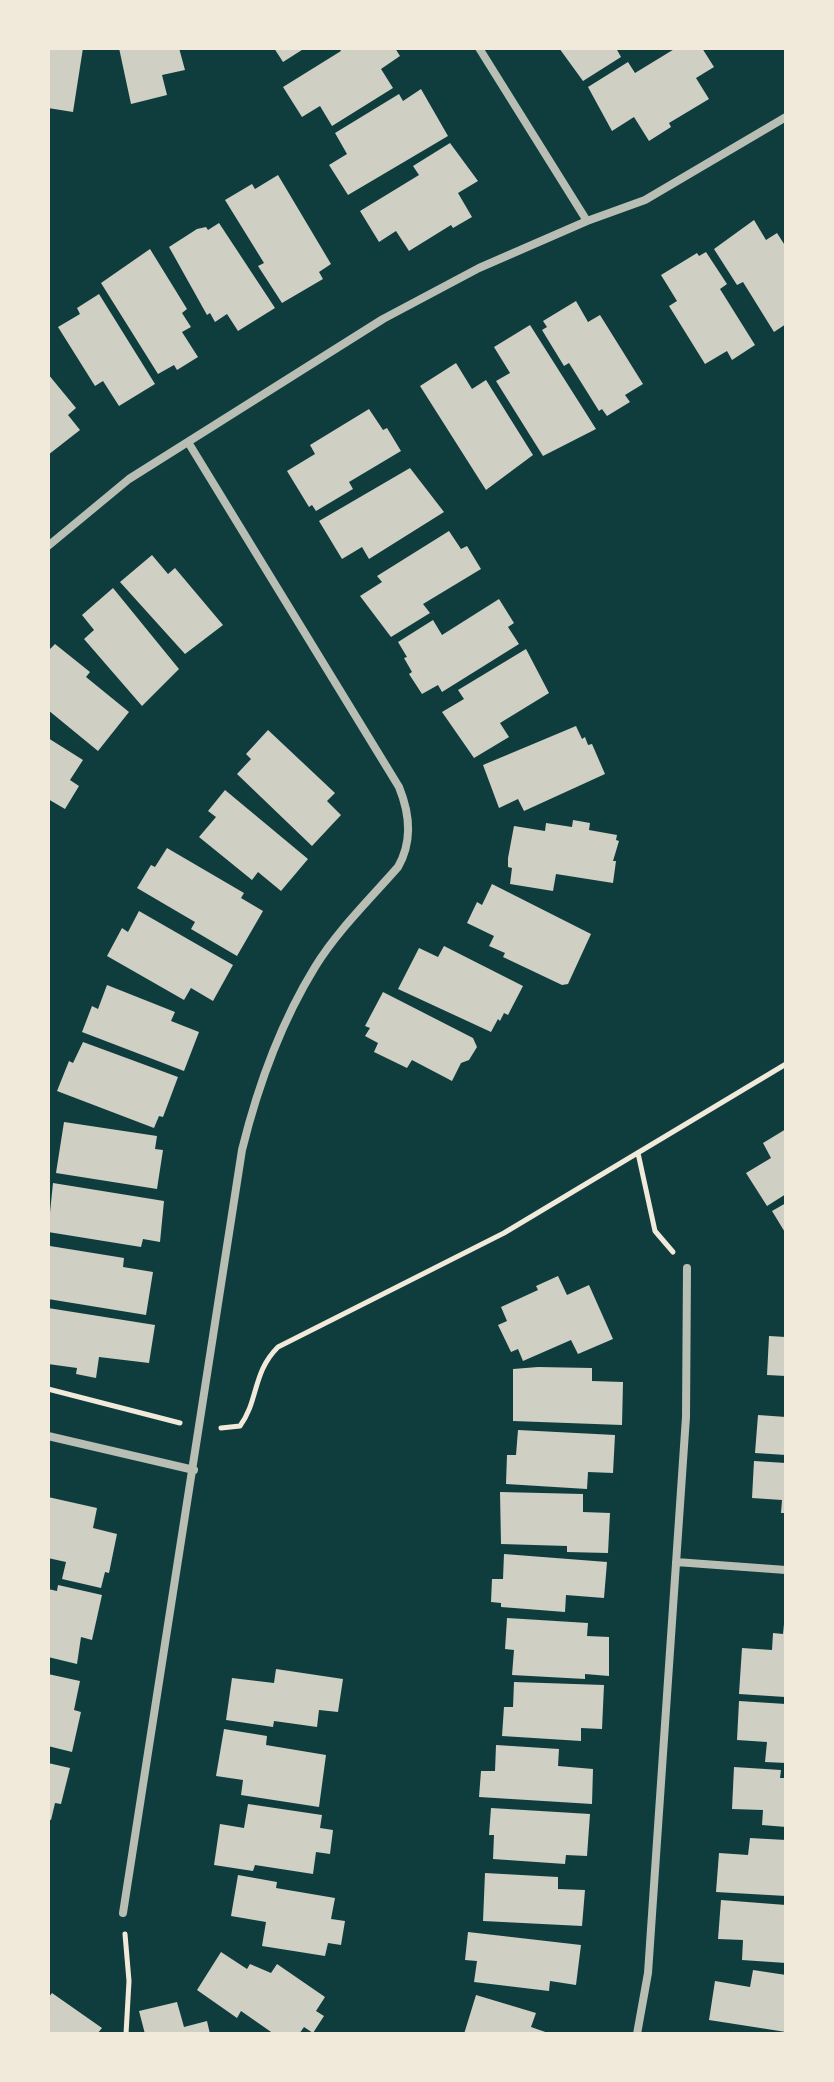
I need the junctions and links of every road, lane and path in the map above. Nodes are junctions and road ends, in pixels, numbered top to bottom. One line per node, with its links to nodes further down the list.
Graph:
1 (479, 48): 3 (street)
2 (786, 117): 3 (street)
3 (587, 221): 4 (street)
4 (188, 442): 5 (street); 10 (street)
5 (48, 546)
6 (786, 1064): 7 (path)
7 (638, 1153): 8 (path); 10 (path)
8 (687, 1268): 13 (street)
9 (48, 1389): 10 (path)
10 (200, 1430): 12 (street)
11 (48, 1436): 12 (street)
12 (194, 1470): 15 (street)
13 (676, 1562): 14 (street); 17 (street)
14 (786, 1570)
15 (123, 1913): 16 (path)
16 (126, 2034)
17 (637, 2034)

